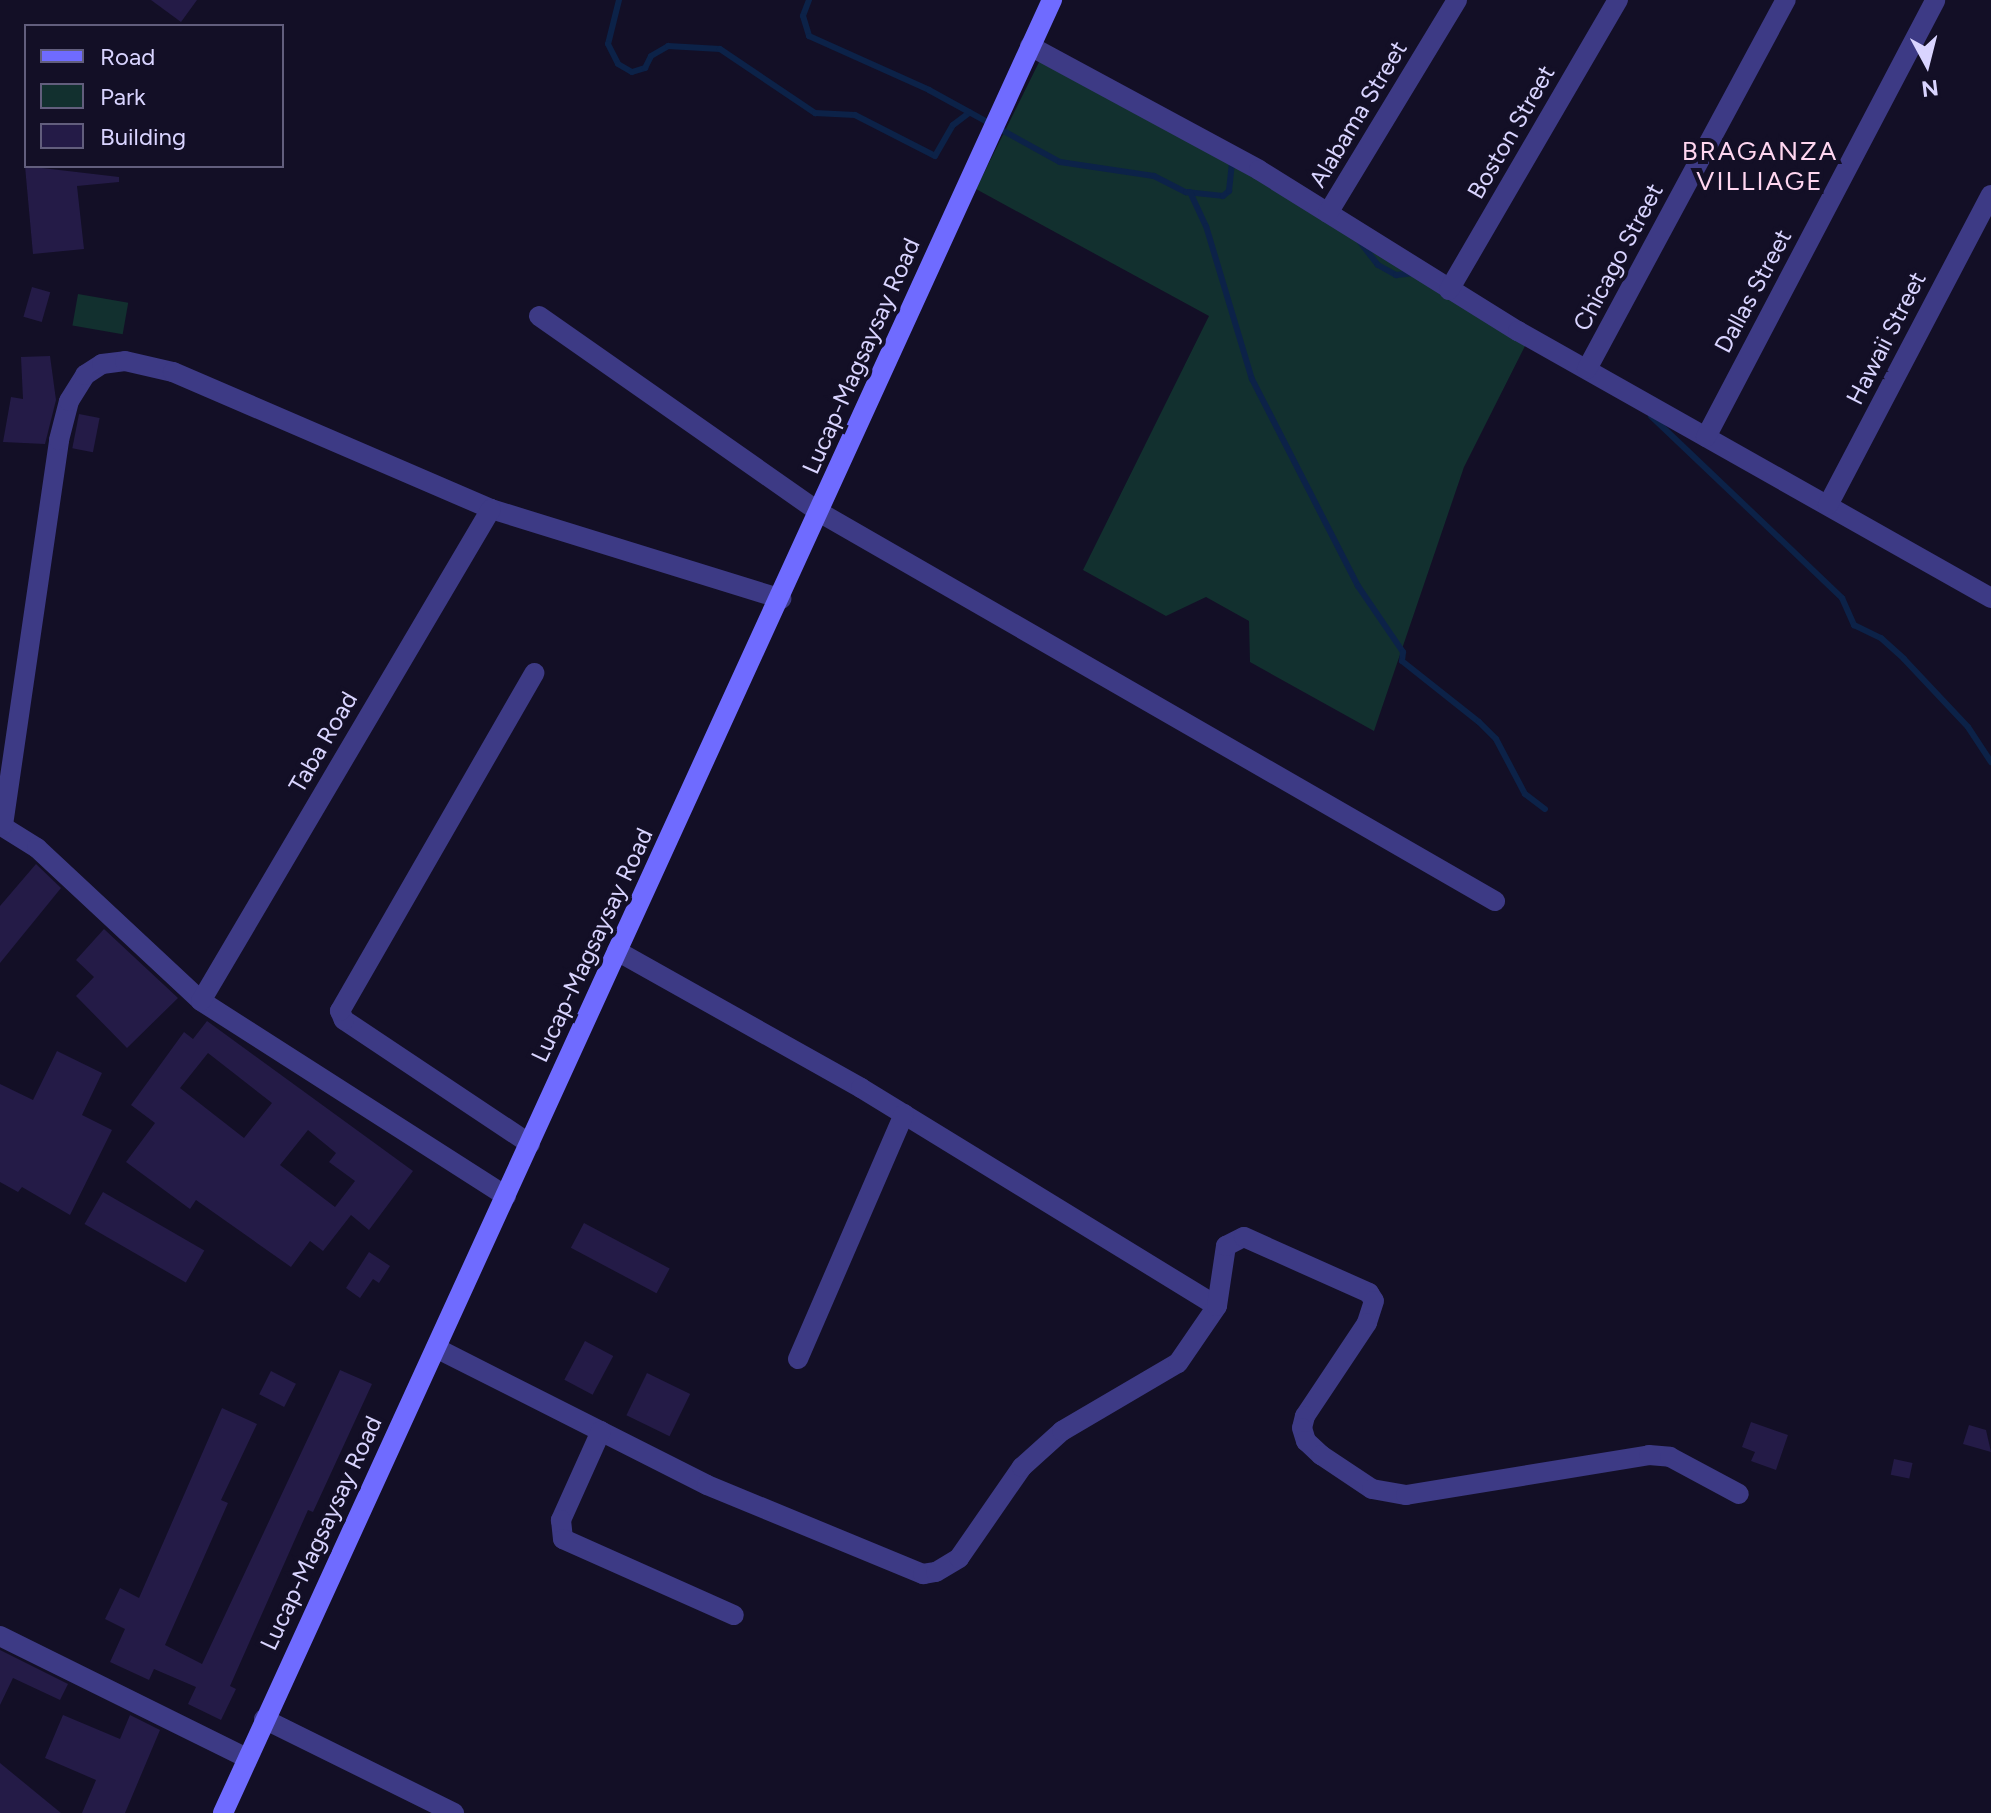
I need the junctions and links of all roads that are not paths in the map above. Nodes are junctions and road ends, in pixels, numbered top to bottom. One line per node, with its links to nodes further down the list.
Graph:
1 (1052, 0): 6 (street, Lucap-Magsaysay Road)
2 (1457, 0): 8 (street, Alabama Street)
3 (1618, 0): 9 (street, Boston Street)
4 (1786, 0): 11 (street, Chicago Street)
5 (1935, 0): 12 (street, Dallas Street)
6 (1030, 46): 8 (street); 15 (street, Lucap-Magsaysay Road)
7 (1991, 195): 13 (street, Hawaii Street)
8 (1328, 213): 9 (street)
9 (1449, 290): 11 (street)
10 (539, 316): 15 (street)
11 (1587, 369): 12 (street)
12 (1706, 437): 13 (street)
13 (1828, 505): 16 (street)
14 (491, 509): 17 (street); 19 (street); 22 (street, Taba Road)
15 (819, 512): 17 (street, Lucap-Magsaysay Road); 20 (street)
16 (1991, 598)
17 (781, 599): 21 (street, Lucap-Magsaysay Road)
18 (534, 673): 24 (street)
19 (2, 825): 22 (street)
20 (1495, 901)
21 (617, 951): 23 (street); 24 (street, Lucap-Magsaysay Road)
22 (201, 1001): 25 (street)
23 (904, 1114): 26 (street); 28 (street)
24 (530, 1144): 25 (street, Lucap-Magsaysay Road)
25 (506, 1196): 27 (street, Lucap-Magsaysay Road)
26 (1217, 1306): 29 (street); 30 (street)
27 (438, 1349): 29 (street); 33 (street, Lucap-Magsaysay Road)
28 (798, 1359)
29 (601, 1431): 31 (street)
30 (1739, 1494)
31 (734, 1615)
32 (0, 1636): 34 (street)
33 (264, 1719): 34 (street, Lucap-Magsaysay Road); 36 (street)
34 (247, 1758): 35 (street, Lucap-Magsaysay Road)
35 (223, 1813)
36 (454, 1813)

